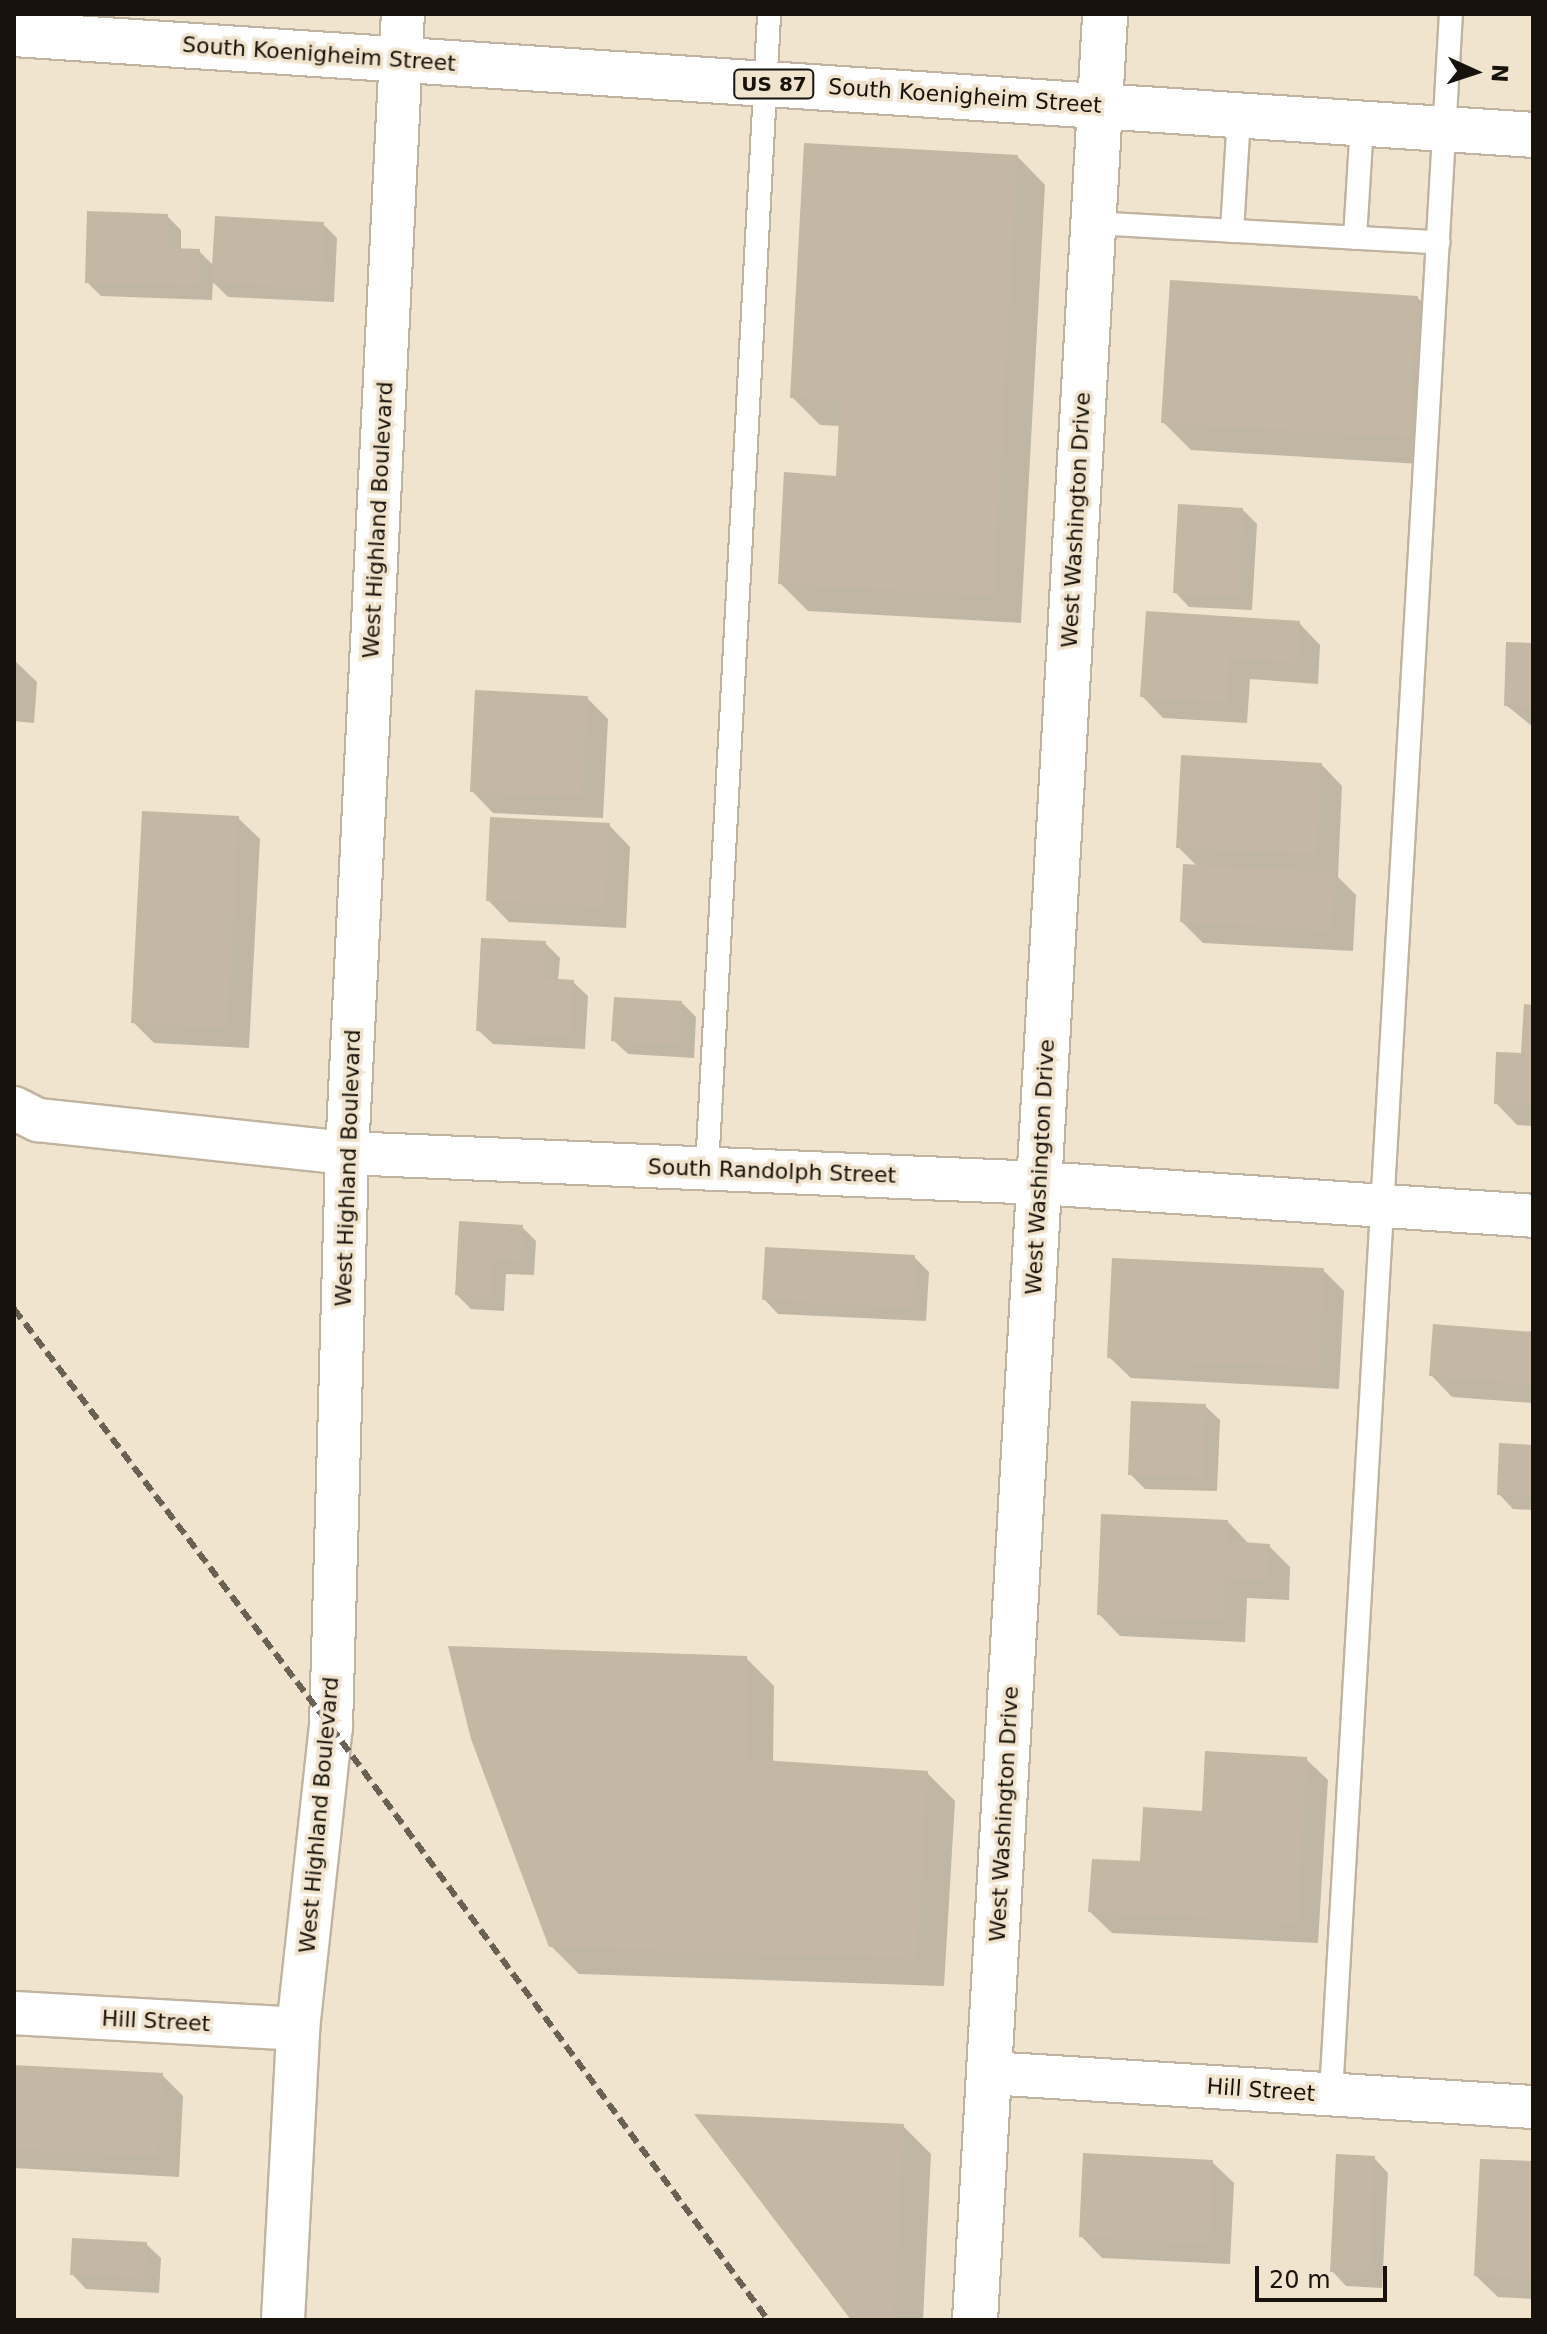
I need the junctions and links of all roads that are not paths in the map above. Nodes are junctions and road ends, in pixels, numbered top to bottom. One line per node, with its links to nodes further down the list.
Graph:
1 (403, 14): 6 (street, West Highland Boulevard)
2 (769, 14): 7 (lane)
3 (1105, 14): 8 (street, West Washington Drive)
4 (1451, 14): 11 (lane)
5 (14, 34): 6 (street, South Koenigheim Street / US 87)
6 (400, 59): 7 (street, South Koenigheim Street / US 87); 18 (street, West Highland Boulevard)
7 (765, 83): 8 (street, South Koenigheim Street / US 87); 19 (lane)
8 (1100, 105): 9 (street, South Koenigheim Street / US 87); 13 (street, West Washington Drive)
9 (1239, 115): 10 (street, South Koenigheim Street / US 87); 14 (lane)
10 (1362, 124): 11 (street, South Koenigheim Street / US 87); 15 (lane)
11 (1444, 129): 12 (street, South Koenigheim Street / US 87); 16 (lane)
12 (1533, 135)
13 (1093, 223): 14 (lane); 20 (street, West Washington Drive)
14 (1232, 231): 15 (lane)
15 (1355, 238): 16 (lane)
16 (1438, 242): 21 (lane)
17 (14, 1108): 18 (street, South Randolph Street)
18 (347, 1153): 19 (street, South Randolph Street); 24 (street, West Highland Boulevard)
19 (707, 1168): 20 (street, South Randolph Street)
20 (1039, 1183): 21 (street, South Randolph Street); 25 (street, West Washington Drive)
21 (1383, 1206): 22 (street, South Randolph Street); 26 (lane)
22 (1533, 1216)
23 (14, 2013): 24 (street, Hill Street)
24 (298, 2029): 28 (street, West Highland Boulevard)
25 (989, 2073): 26 (street, Hill Street); 29 (street, West Washington Drive)
26 (1331, 2094): 27 (street, Hill Street)
27 (1533, 2107)
28 (283, 2320)
29 (975, 2320)

